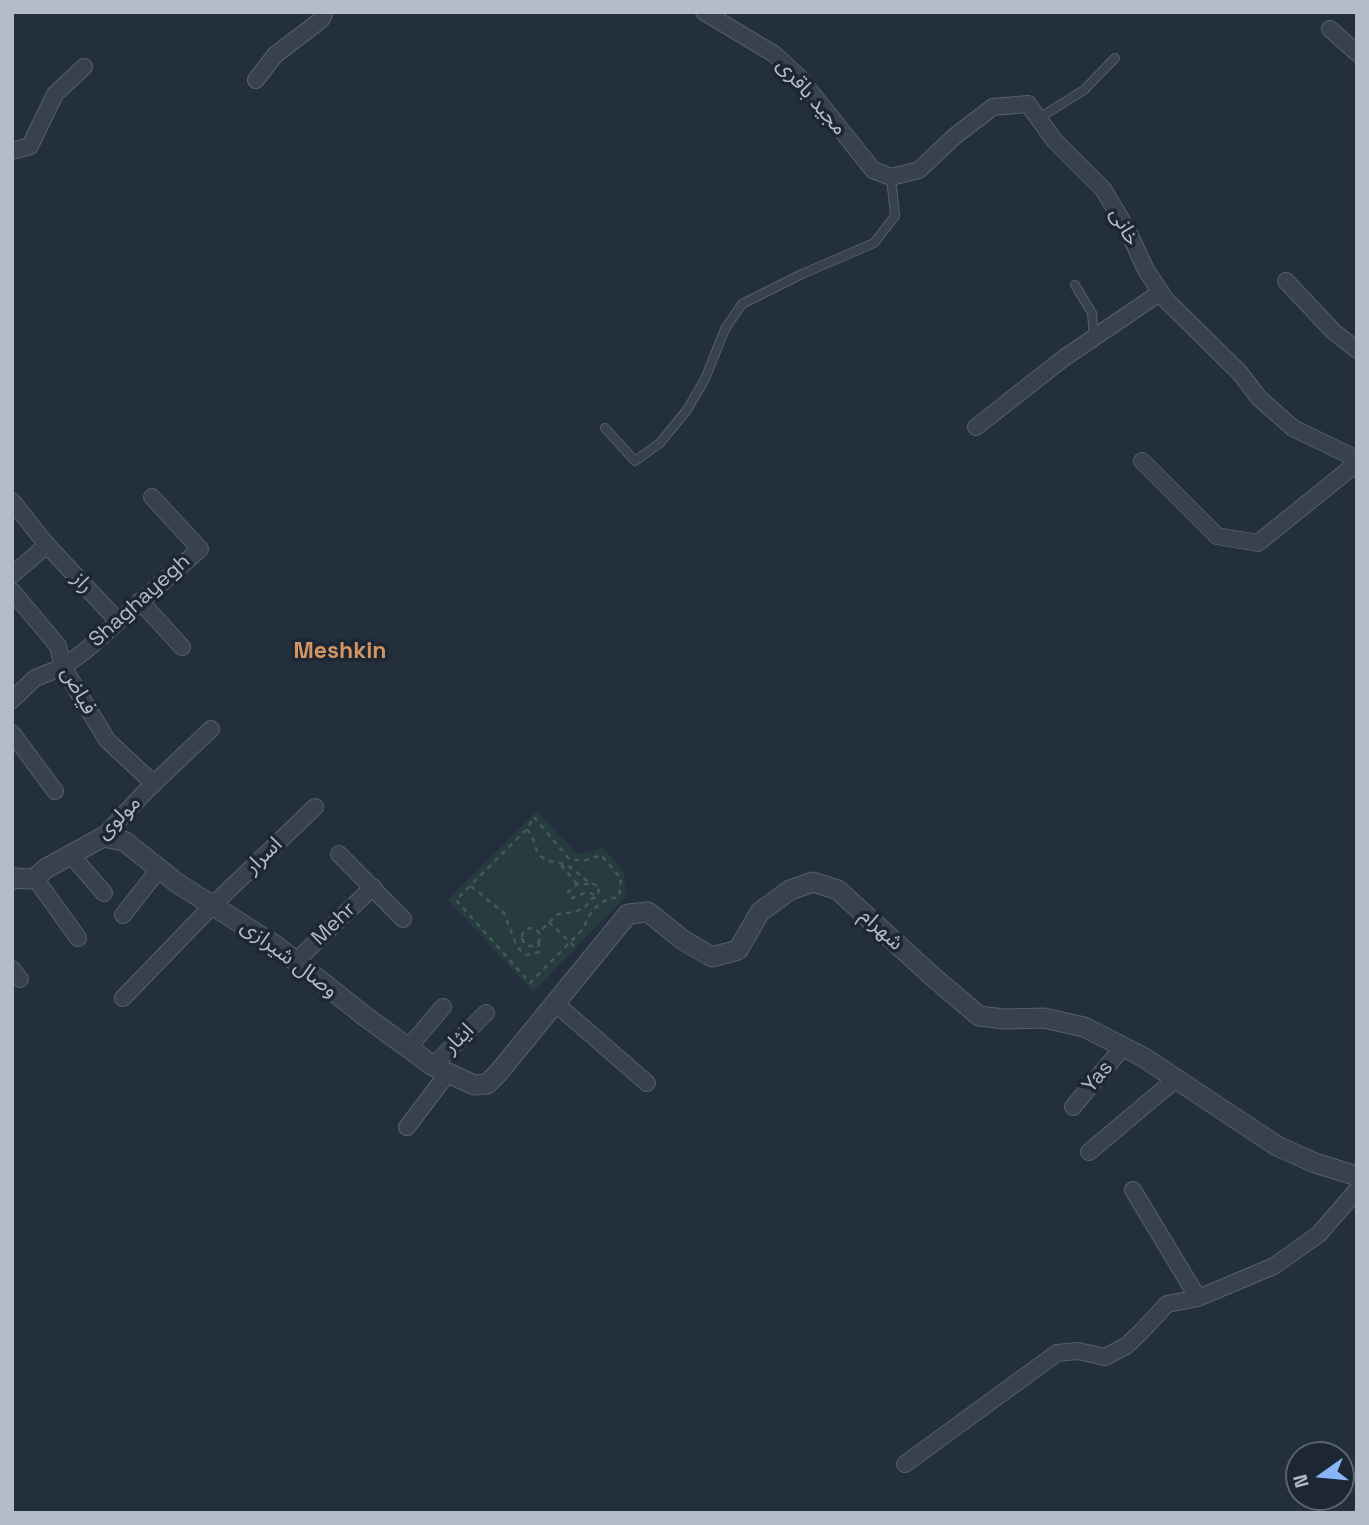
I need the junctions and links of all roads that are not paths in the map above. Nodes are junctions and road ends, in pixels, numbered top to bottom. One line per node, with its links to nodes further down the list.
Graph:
1 (325, 12): 7 (street)
2 (704, 12): 10 (street, مجید باقری)
3 (1330, 29): 4 (street)
4 (1357, 52)
5 (1115, 58): 8 (lane)
6 (84, 67): 9 (street)
7 (256, 80)
8 (1039, 118): 10 (street, خانی); 13 (street, خانی)
9 (12, 151)
10 (891, 177): 17 (lane)
11 (1286, 281): 15 (street)
12 (1074, 285): 14 (lane)
13 (1161, 292): 14 (street); 19 (street, خانی)
14 (1094, 338): 16 (street)
15 (1357, 350)
16 (976, 427)
17 (605, 428)
18 (1142, 461): 19 (street)
19 (1357, 461)
20 (152, 496): 25 (street, Shaghayegh)
21 (12, 500): 22 (street, راز)
22 (47, 545): 23 (street); 26 (street, راز)
23 (12, 575)
24 (12, 591): 28 (street, فیاض)
25 (140, 601): 26 (street, Shaghayegh); 27 (street)
26 (118, 621): 28 (street, Shaghayegh)
27 (183, 647)
28 (63, 667): 29 (street, Shaghayegh); 32 (street, فیاض)
29 (12, 700)
30 (211, 729): 32 (street, مولوی)
31 (12, 733): 33 (street)
32 (154, 784): 35 (street, مولوی)
33 (55, 791)
34 (315, 807): 42 (street, اسرار)
35 (103, 837): 37 (street, مولوی); 38 (street, وصال شیرازی)
36 (339, 854): 40 (street)
37 (71, 855): 39 (street, مولوی); 41 (street)
38 (159, 869): 42 (street, وصال شیرازی); 43 (street)
39 (19, 877): 45 (street)
40 (373, 887): 44 (street); 46 (street, Mehr)
41 (104, 893)
42 (213, 905): 46 (street, وصال شیرازی); 47 (street, اسرار)
43 (123, 915)
44 (403, 919)
45 (78, 939)
46 (296, 961): 52 (street, وصال شیرازی)
47 (123, 998)
48 (555, 1003): 51 (street, شهرام); 55 (street); 56 (street, شهرام)
49 (443, 1007): 52 (street)
50 (486, 1013): 53 (street, ایثار)
51 (1123, 1047): 54 (street, شهرام); 57 (street, Yas)
52 (408, 1048): 53 (street, وصال شیرازی)
53 (440, 1069): 56 (street, وصال شیرازی); 58 (street, ایثار)
54 (1176, 1079): 59 (street); 60 (street, شهرام)
55 (647, 1083)
56 (474, 1085)
57 (1073, 1107)
58 (407, 1127)
59 (1089, 1152)
60 (1357, 1176)
61 (1133, 1190): 63 (street)
62 (1357, 1190): 63 (street)
63 (1198, 1298): 64 (street)
64 (905, 1464)

